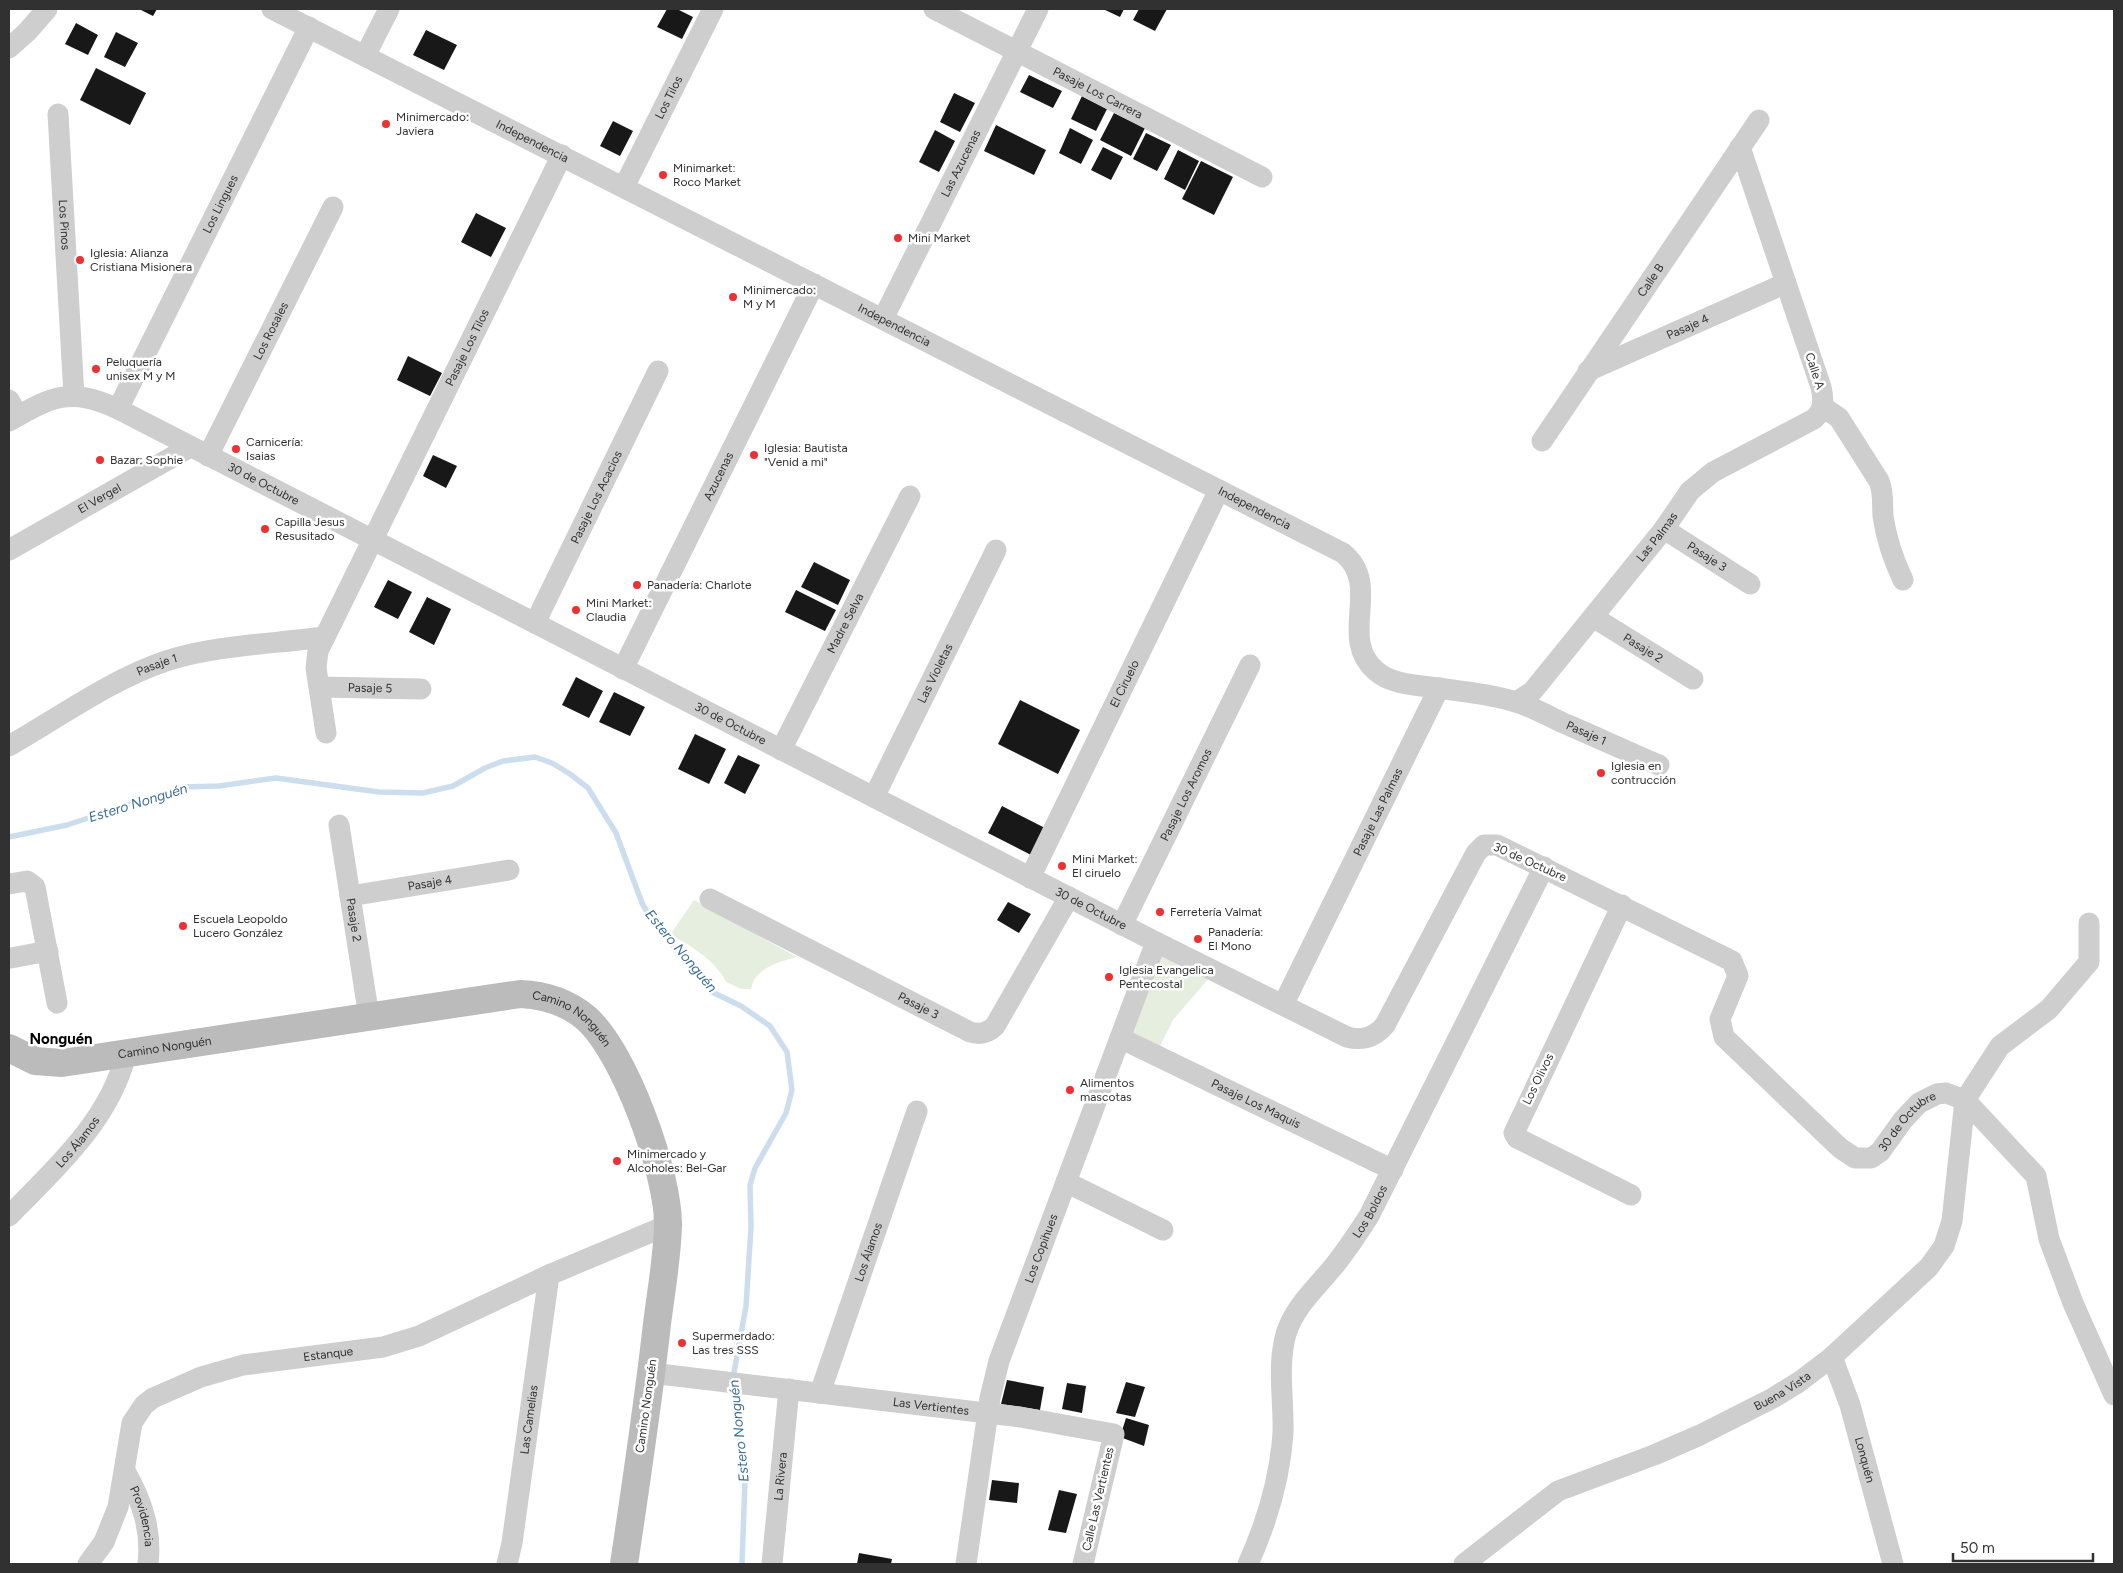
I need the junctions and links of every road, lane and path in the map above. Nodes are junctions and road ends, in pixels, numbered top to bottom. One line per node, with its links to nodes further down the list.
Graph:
1 (47, 9): 8 (street)
2 (272, 9): 7 (street, Independencia)
3 (389, 9): 10 (street)
4 (713, 9): 16 (street, Los Tilos)
5 (934, 9): 9 (street, Pasaje Los Carrera)
6 (1038, 9): 9 (street, Las Azucenas)
7 (309, 27): 10 (street, Independencia); 25 (street, Los Lingues)
8 (9, 48)
9 (1017, 51): 15 (street, Pasaje Los Carrera); 20 (street, Las Azucenas)
10 (365, 56): 14 (street, Independencia)
11 (58, 114): 23 (street, Los Pinos)
12 (1759, 120): 13 (street, Calle B)
13 (1740, 148): 18 (street, Calle A); 22 (street, Calle B)
14 (562, 155): 16 (street, Independencia); 32 (street, Pasaje Los Tilos)
15 (1262, 177)
16 (624, 187): 19 (street, Independencia)
17 (333, 207): 28 (street, Los Rosales)
18 (1786, 283): 22 (street, Pasaje 4); 24 (street, Calle A)
19 (814, 284): 20 (street, Independencia); 41 (street, Azucenas)
20 (882, 319): 29 (street, Independencia)
21 (658, 371): 38 (street, Pasaje Los Acacios)
22 (1588, 371): 27 (street, Calle B)
23 (74, 396): 25 (street, 30 de Octubre); 26 (street, 30 de Octubre)
24 (1823, 407): 31 (street, Las Palmas); 35 (street, Calle A)
25 (118, 409): 28 (street, 30 de Octubre)
26 (12, 412)
27 (1542, 441)
28 (199, 451): 32 (street, 30 de Octubre); 33 (street, El Vergel)
29 (1219, 490): 44 (street, Independencia); 55 (street, El Ciruelo)
30 (910, 496): 49 (street, Madre Selva)
31 (1664, 529): 36 (street, Pasaje 3); 37 (street, Las Palmas)
32 (373, 540): 38 (street, 30 de Octubre); 39 (street)
33 (9, 550)
34 (996, 550): 51 (street, Las Violetas)
35 (1903, 580)
36 (1750, 584)
37 (1592, 618): 42 (street, Pasaje 2); 46 (street, Las Palmas)
38 (534, 623): 41 (street, 30 de Octubre)
39 (324, 637): 43 (street); 48 (street, Pasaje 1)
40 (1250, 666): 62 (street, Pasaje Los Aromos)
41 (623, 669): 49 (street, 30 de Octubre)
42 (1693, 680)
43 (318, 687): 45 (street, Pasaje 5); 47 (street)
44 (1439, 688): 46 (street); 67 (street, Pasaje Las Palmas)
45 (421, 689)
46 (1516, 702): 50 (street, Pasaje 1)
47 (326, 733)
48 (9, 746)
49 (781, 750): 51 (street, 30 de Octubre)
50 (1659, 765)
51 (874, 798): 55 (street, 30 de Octubre)
52 (339, 825): 57 (street, Pasaje 2)
53 (1544, 867): 60 (street, 30 de Octubre); 67 (street, 30 de Octubre); 74 (street, Los Boldos)
54 (510, 870): 57 (street, Pasaje 4)
55 (1030, 878): 58 (street, 30 de Octubre)
56 (9, 884): 64 (street)
57 (350, 896): 68 (street, Pasaje 2)
58 (1069, 897): 59 (street, Pasaje 3); 62 (street, 30 de Octubre)
59 (710, 899)
60 (1622, 905): 72 (street, 30 de Octubre); 76 (street, Los Olivos)
61 (2089, 923): 72 (street)
62 (1122, 925): 63 (street, 30 de Octubre)
63 (1156, 942): 67 (street, 30 de Octubre); 69 (street, Los Copihues)
64 (48, 951): 65 (street); 66 (street)
65 (11, 958)
66 (57, 1003)
67 (1283, 1005)
68 (369, 1017): 71 (main road, Camino Nonguén); 78 (main road, Camino Nonguén)
69 (1120, 1038): 74 (street, Pasaje Los Maquis); 75 (street, Los Copihues)
70 (9, 1048): 71 (main road, Camino Nonguén)
71 (126, 1054): 77 (street, Los Álamos)
72 (1965, 1100): 81 (street, Buena Vista); 85 (street)
73 (918, 1111): 84 (street, Los Álamos)
74 (1393, 1170): 96 (street, Los Boldos)
75 (1066, 1182): 79 (street); 86 (street, Los Copihues)
76 (1631, 1195)
77 (9, 1216)
78 (668, 1225): 80 (street, Estanque); 82 (main road, Camino Nonguén)
79 (1163, 1230)
80 (549, 1274): 88 (street, Estanque); 91 (street, Las Camelias)
81 (1832, 1357): 97 (street, Buena Vista); 98 (street, Lonquén)
82 (651, 1373): 83 (street, Las Vertientes); 92 (main road, Camino Nonguén)
83 (789, 1389): 84 (street, Las Vertientes); 93 (street, La Rivera)
84 (820, 1393): 86 (street, Las Vertientes)
85 (2114, 1395)
86 (987, 1414): 87 (street, Las Vertientes); 94 (street, Los Copihues)
87 (1114, 1434): 95 (street, Calle Las Vertientes)
88 (125, 1471): 89 (street, Estanque); 90 (street, Providencia)
89 (88, 1564)
90 (148, 1564)
91 (507, 1564)
92 (624, 1564)
93 (772, 1564)
94 (966, 1564)
95 (1083, 1564)
96 (1248, 1564)
97 (1464, 1564)
98 (1893, 1564)

